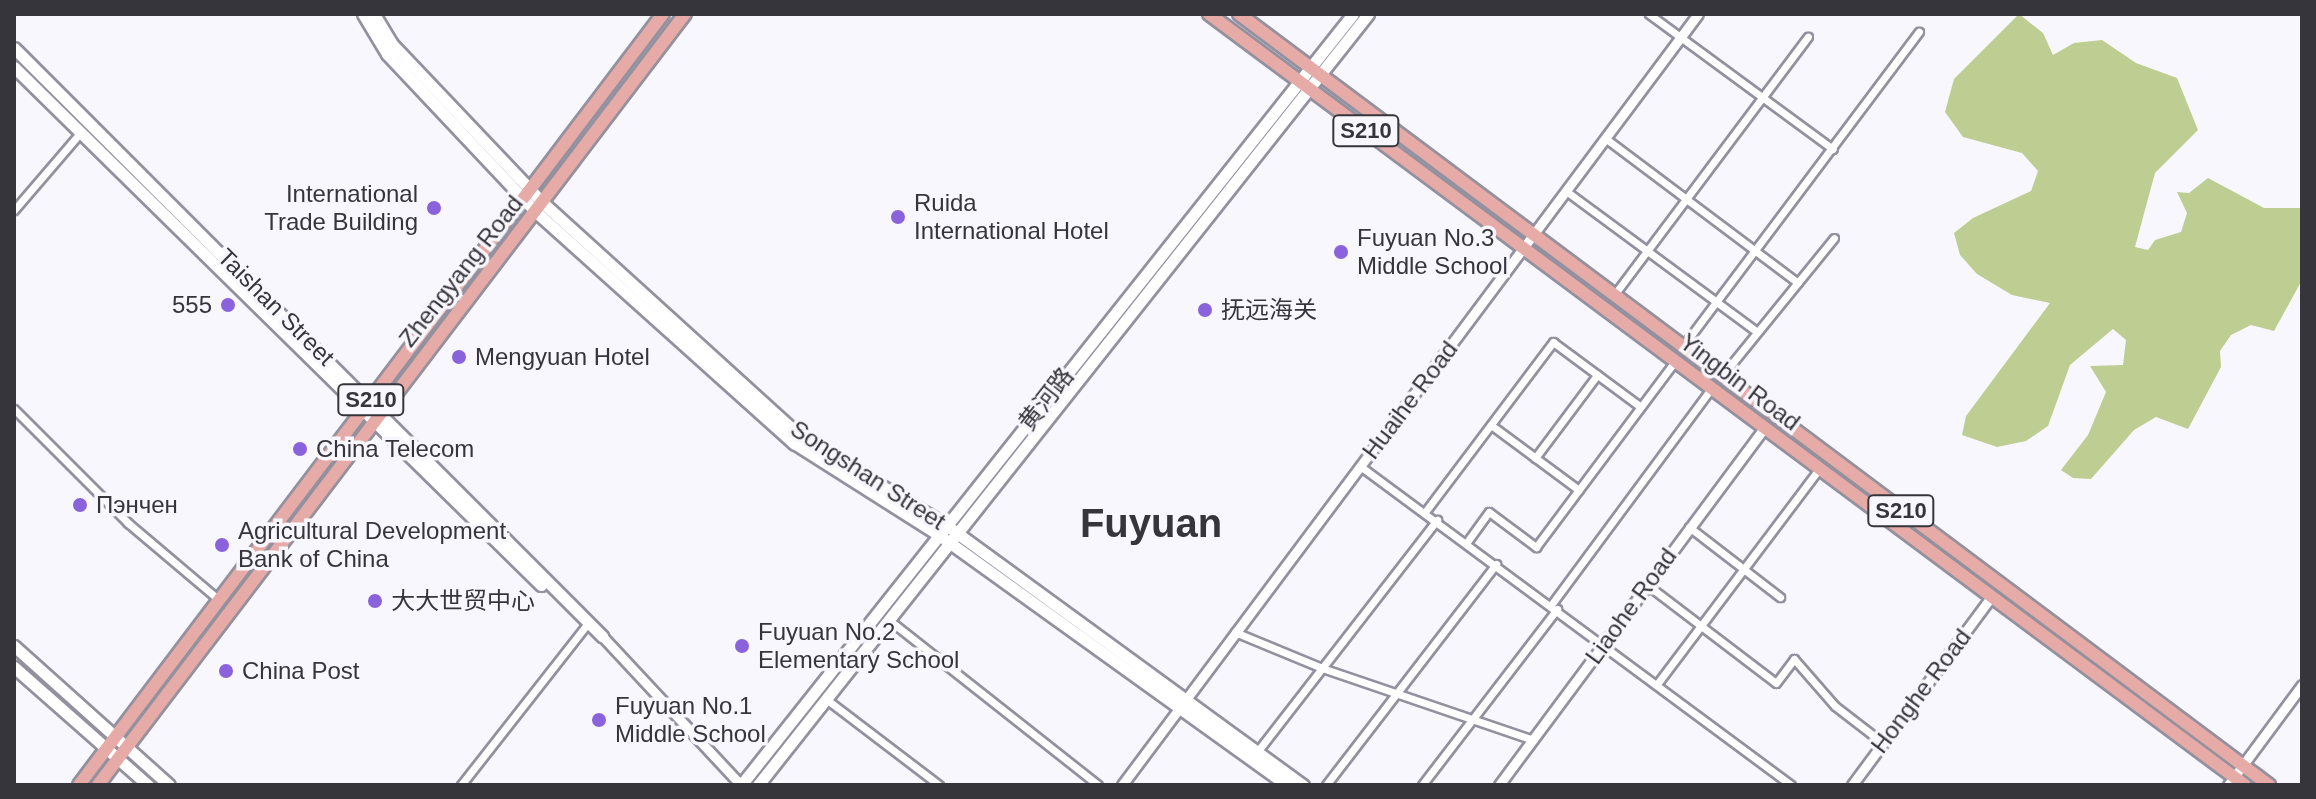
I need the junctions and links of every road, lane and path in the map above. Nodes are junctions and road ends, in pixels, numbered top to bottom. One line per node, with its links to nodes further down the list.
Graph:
1 (363, 14): 23 (main road, Songshan Street)
2 (374, 14): 23 (main road, Songshan Street)
3 (663, 14): 23 (main road, Zhengyang Road / S210)
4 (685, 14): 25 (main road, Zhengyang Road)
5 (1209, 14): 17 (main road, Yingbin Road / S210)
6 (1239, 14): 16 (main road, Yingbin Road / S210)
7 (1353, 14): 16 (main road, 黄河路)
8 (1368, 14): 16 (main road, 黄河路)
9 (1649, 14): 12 (street)
10 (1698, 14): 12 (street, Huaihe Road)
11 (1919, 32): 21 (street)
12 (1681, 37): 18 (street); 20 (street, Huaihe Road)
13 (1808, 37): 18 (street)
14 (14, 48): 40 (main road, Taishan Street)
15 (14, 67): 19 (main road, Taishan Street)
16 (1314, 72): 17 (main road, 黄河路); 28 (main road, Yingbin Road / S210)
17 (1304, 85): 28 (main road, Yingbin Road / S210); 53 (main road, 黄河路); 54 (main road, 黄河路)
18 (1761, 97): 21 (street); 24 (street)
19 (80, 133): 26 (street); 40 (main road, Taishan Street)
20 (1605, 138): 22 (street, Huaihe Road); 24 (street)
21 (1833, 149): 30 (street)
22 (1566, 191): 28 (street, Huaihe Road); 29 (street)
23 (526, 194): 25 (main road, Songshan Street); 40 (main road, Zhengyang Road / S210)
24 (1686, 198): 29 (street); 30 (street)
25 (538, 206): 43 (main road, Zhengyang Road); 53 (main road, Songshan Street)
26 (14, 210)
27 (1834, 238): 31 (street)
28 (1528, 242): 32 (main road, Yingbin Road / S210); 36 (main road, Yingbin Road / S210); 47 (street, Huaihe Road)
29 (1648, 249): 32 (street); 33 (street)
30 (1756, 251): 31 (street); 33 (street)
31 (1798, 283): 34 (street)
32 (1612, 296): 35 (main road, Yingbin Road / S210)
33 (1717, 302): 34 (street); 35 (street)
34 (1757, 332): 38 (street)
35 (1681, 348): 38 (main road, Yingbin Road / S210)
36 (1675, 361): 39 (main road, Yingbin Road / S210); 41 (street)
37 (1597, 375): 41 (street); 44 (street); 46 (street)
38 (1721, 377): 85 (main road, Yingbin Road / S210)
39 (1711, 389): 45 (main road, Yingbin Road / S210); 62 (street)
40 (366, 406): 43 (main road, Taishan Street); 61 (main road, Zhengyang Road / S210)
41 (1641, 407): 49 (street)
42 (14, 409): 61 (street)
43 (377, 416): 65 (main road, Taishan Street); 67 (main road, Taishan Street); 82 (main road, Zhengyang Road)
44 (1491, 425): 46 (street); 50 (street)
45 (1764, 428): 48 (main road, Yingbin Road / S210); 52 (street, Liaohe Road)
46 (1535, 458): 49 (street)
47 (1360, 466): 50 (street); 66 (street, Huaihe Road)
48 (1819, 469): 57 (street); 60 (main road, Yingbin Road / S210)
49 (1579, 490): 55 (street)
50 (1425, 512): 51 (street)
51 (1437, 520): 55 (street); 71 (street)
52 (1689, 527): 57 (street); 58 (street, Liaohe Road)
53 (943, 530): 54 (main road, Songshan Street); 92 (main road, 黄河路)
54 (954, 538): 63 (main road, 黄河路); 76 (main road, Songshan Street)
55 (1467, 542): 56 (street)
56 (1496, 564): 62 (street); 74 (street)
57 (1742, 568): 59 (street); 64 (street)
58 (1646, 584): 64 (street); 68 (street, Liaohe Road)
59 (1780, 597)
60 (1991, 597): 80 (street, Honghe Road); 86 (main road, Yingbin Road / S210)
61 (221, 601): 78 (main road, Zhengyang Road / S210)
62 (1554, 607): 68 (street); 77 (street)
63 (889, 620): 75 (main road, 黄河路); 95 (street)
64 (1700, 626): 72 (street); 80 (street)
65 (585, 627): 67 (main road, Taishan Street); 91 (street)
66 (1235, 632): 71 (street); 76 (street, Huaihe Road)
67 (602, 636): 92 (street, Taishan Street)
68 (1604, 644): 72 (street); 79 (street, Liaohe Road)
69 (14, 646): 78 (main road)
70 (14, 667): 81 (main road)
71 (1322, 668): 74 (street); 83 (street)
72 (1657, 684): 102 (street)
73 (2302, 685): 85 (street)
74 (1395, 694): 77 (street); 99 (street)
75 (826, 699): 93 (main road, 黄河路); 94 (street)
76 (1183, 704): 83 (main road, Songshan Street); 96 (street, Huaihe Road); 97 (main road, Songshan Street)
77 (1472, 720): 79 (street); 100 (street)
78 (115, 737): 81 (main road, Zhengyang Road / S210); 82 (main road)
79 (1533, 740): 101 (street, Liaohe Road)
80 (1883, 743): 103 (street, Honghe Road)
81 (107, 748): 84 (main road); 87 (main road, Zhengyang Road / S210)
82 (127, 748): 84 (main road, Zhengyang Road); 90 (main road)
83 (1257, 752): 98 (main road, Songshan Street)
84 (118, 759): 88 (main road, Zhengyang Road); 89 (main road)
85 (2242, 765): 86 (street); 105 (main road, Yingbin Road / S210)
86 (2231, 781): 104 (main road, Yingbin Road / S210)
87 (79, 785)
88 (98, 785)
89 (148, 785)
90 (169, 785)
91 (461, 785)
92 (741, 785)
93 (758, 785)
94 (939, 785)
95 (1098, 785)
96 (1122, 785)
97 (1287, 785)
98 (1303, 785)
99 (1326, 785)
100 (1422, 785)
101 (1499, 785)
102 (1791, 785)
103 (1852, 785)
104 (2245, 785)
105 (2269, 785)

